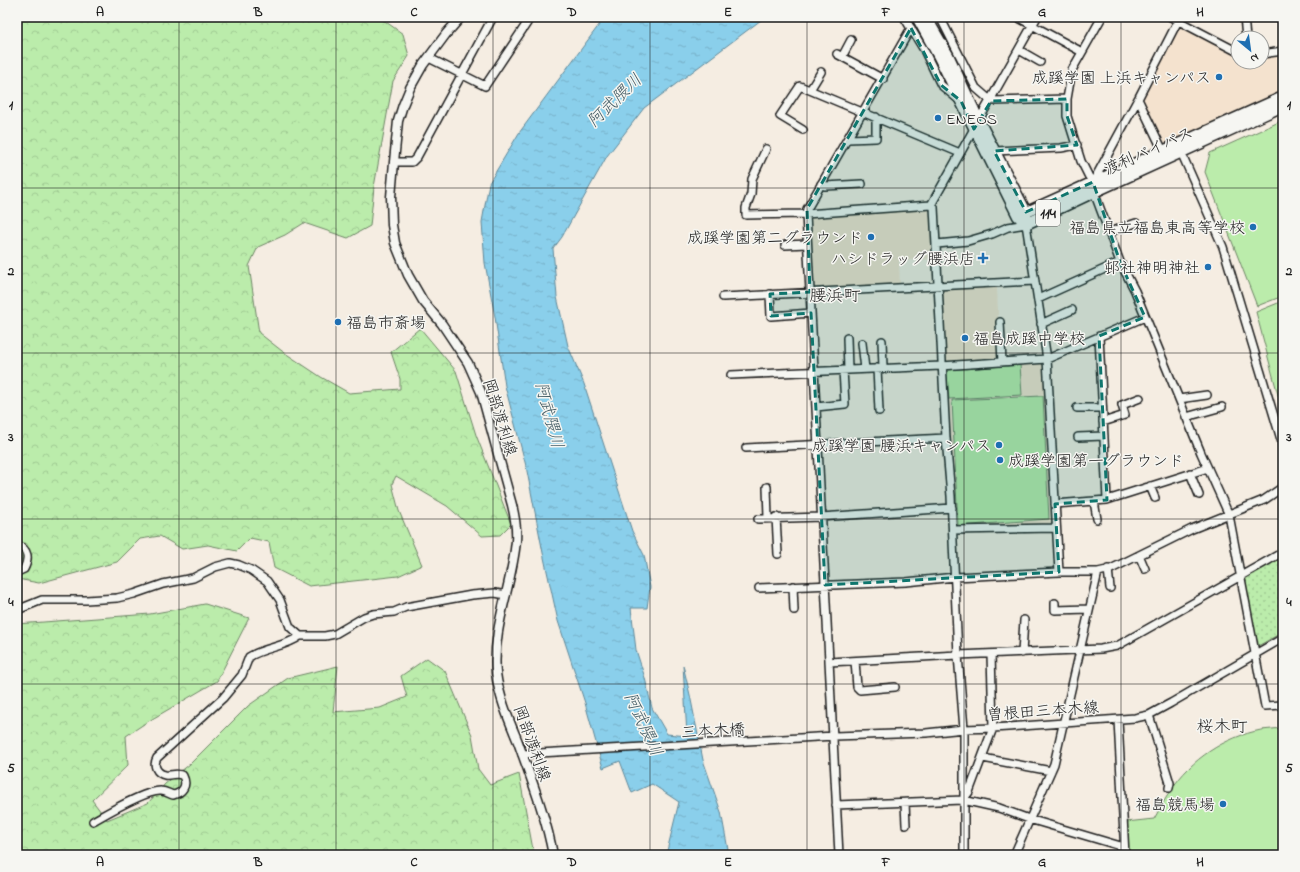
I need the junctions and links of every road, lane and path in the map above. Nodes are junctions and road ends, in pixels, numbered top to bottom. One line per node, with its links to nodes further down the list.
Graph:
1 (461, 17): 22 (main road, 岡部渡利線)
2 (493, 17): 25 (street)
3 (519, 17): 25 (street)
4 (904, 17): 14 (street)
5 (917, 17): 31 (highway, 114)
6 (926, 17): 36 (highway, 114)
7 (940, 17): 32 (street)
8 (1017, 17): 13 (street)
9 (1037, 17): 13 (street)
10 (1102, 17): 20 (street)
11 (1244, 17): 15 (street)
12 (1176, 18): 17 (street); 30 (street)
13 (1032, 25): 18 (street); 20 (street)
14 (911, 28): 26 (street); 31 (street)
15 (1245, 30)
16 (851, 40): 26 (street)
17 (1230, 48)
18 (1019, 50): 23 (street); 32 (street)
19 (1283, 51): 21 (street)
20 (1082, 52): 29 (street)
21 (1270, 53)
22 (429, 58): 25 (street); 45 (main road, 岡部渡利線)
23 (1040, 62)
24 (821, 72): 27 (street)
25 (461, 74): 45 (street)
26 (883, 79): 34 (street)
27 (810, 90): 34 (street); 37 (street)
28 (1283, 97): 44 (highway, 渡利バイパス / 114)
29 (1067, 99): 32 (street); 39 (street)
30 (1138, 99): 44 (street); 48 (street)
31 (961, 101): 36 (highway, 114)
32 (991, 101): 36 (street)
33 (1283, 106): 42 (highway, 渡利バイパス / 114)
34 (864, 112): 35 (street); 38 (street)
35 (876, 117): 38 (street); 43 (street)
36 (977, 125): 41 (highway, 114); 43 (street); 51 (highway, 114)
37 (803, 130)
38 (848, 139): 46 (street)
39 (1077, 145): 41 (street); 48 (street)
40 (766, 149): 50 (street)
41 (994, 151): 51 (highway, 114)
42 (1181, 152): 44 (highway, 渡利バイパス / 114); 97 (street)
43 (960, 153): 49 (street)
44 (1165, 155): 48 (highway, 渡利バイパス / 114)
45 (394, 162): 133 (main road, 岡部渡利線)
46 (821, 184): 47 (street); 50 (street)
47 (862, 184)
48 (1092, 184): 51 (highway, 渡利バイパス / 114); 53 (highway, 渡利バイパス / 114); 55 (street)
49 (931, 205): 50 (street); 57 (street)
50 (806, 214): 56 (street)
51 (1022, 214): 53 (highway, 114); 54 (street)
52 (1136, 222): 55 (street)
53 (1026, 224): 54 (street); 60 (street)
54 (1008, 227): 57 (street)
55 (1109, 232): 59 (street)
56 (807, 244): 58 (street); 62 (street)
57 (937, 244): 61 (street)
58 (785, 245)
59 (1120, 262): 65 (street); 68 (street)
60 (1035, 281): 61 (street); 65 (street)
61 (939, 286): 62 (street); 77 (street)
62 (810, 292): 63 (street); 67 (street)
63 (770, 294): 64 (street); 67 (street)
64 (723, 297)
65 (1038, 299): 70 (street)
66 (1072, 310): 70 (street)
67 (811, 313): 81 (street)
68 (1145, 316): 71 (street); 85 (street)
69 (1000, 322): 76 (street)
70 (1042, 324): 75 (street)
71 (1099, 336): 75 (street); 89 (street)
72 (847, 338): 80 (street)
73 (882, 341): 78 (street)
74 (862, 343): 79 (street)
75 (1047, 359): 76 (street); 108 (street)
76 (1002, 362): 77 (street)
77 (941, 366): 78 (street); 95 (street)
78 (880, 368): 79 (street); 90 (street)
79 (865, 369): 80 (street)
80 (845, 370): 81 (street); 86 (street)
81 (815, 371): 82 (street); 86 (street)
82 (731, 375)
83 (1207, 395): 85 (street)
84 (1140, 398): 92 (street)
85 (1179, 399): 91 (street)
86 (816, 407): 96 (street)
87 (1222, 407): 91 (street)
88 (1077, 408): 89 (street)
89 (1102, 408): 92 (street)
90 (879, 411)
91 (1186, 417): 99 (street)
92 (1103, 422): 93 (street)
93 (1104, 436): 94 (street); 106 (street)
94 (1078, 437)
95 (946, 438): 96 (street); 109 (street)
96 (818, 444): 98 (street); 112 (street)
97 (1283, 446)
98 (746, 448)
99 (1208, 468): 100 (street); 110 (street)
100 (1190, 473): 101 (street); 104 (street)
101 (1150, 486): 105 (street); 106 (street)
102 (1283, 487): 110 (street)
103 (767, 488): 114 (street)
104 (1199, 495)
105 (1155, 498)
106 (1107, 500): 107 (street)
107 (1094, 501): 108 (street); 115 (street)
108 (1055, 504): 116 (street)
109 (952, 508): 112 (street); 117 (street)
110 (1229, 514): 121 (street); 128 (street)
111 (776, 517): 112 (street); 114 (street); 120 (street)
112 (821, 517): 129 (street)
113 (758, 518): 114 (street)
114 (768, 518)
115 (1097, 519)
116 (1056, 528): 117 (street); 125 (street)
117 (952, 530): 127 (street)
118 (17, 545): 124 (street)
119 (1283, 552): 128 (street)
120 (778, 554)
121 (1139, 555): 122 (street); 123 (street)
122 (1145, 569)
123 (1108, 570): 126 (street); 132 (street)
124 (17, 572)
125 (1059, 572): 126 (street); 127 (street)
126 (1098, 572): 135 (street)
127 (954, 577): 129 (street); 145 (street)
128 (1240, 577): 141 (street); 144 (street)
129 (825, 585): 130 (street); 147 (street)
130 (793, 586): 131 (street); 137 (street)
131 (759, 588)
132 (1110, 588)
133 (506, 595): 139 (street); 157 (main road, 岡部渡利線)
134 (1054, 603): 135 (street)
135 (1089, 609): 141 (street)
136 (17, 610): 139 (street)
137 (794, 610)
138 (1024, 620): 142 (street)
139 (300, 636): 165 (street)
140 (1283, 638): 144 (street, 曽根田三本木線)
141 (1080, 650): 142 (street); 152 (street)
142 (1022, 653): 143 (street)
143 (991, 654): 145 (street); 153 (street)
144 (1255, 654): 149 (street); 150 (street, 曽根田三本木線)
145 (958, 655): 146 (street); 154 (street)
146 (855, 661): 147 (street); 148 (street)
147 (829, 662): 155 (street)
148 (895, 687)
149 (1283, 704)
150 (1149, 715): 151 (street, 曽根田三本木線); 160 (street)
151 (1118, 720): 152 (street, 曽根田三本木線); 167 (street)
152 (1064, 723): 153 (street, 曽根田三本木線); 159 (street)
153 (993, 728): 154 (street, 曽根田三本木線); 158 (street)
154 (964, 729): 155 (street, 曽根田三本木線); 161 (street)
155 (834, 736): 156 (street, 曽根田三本木線); 163 (street)
156 (785, 740): 157 (street, 三本木橋)
157 (522, 754): 168 (main road, 岡部渡利線)
158 (983, 758): 159 (street); 161 (street)
159 (1051, 771): 164 (street)
160 (1169, 788)
161 (963, 800): 162 (street); 164 (street); 170 (street)
162 (905, 803): 163 (street); 166 (street)
163 (836, 805): 169 (street)
164 (1029, 819): 167 (street); 171 (street)
165 (92, 821)
166 (906, 825)
167 (1124, 847): 172 (street)
168 (553, 855)
169 (839, 855)
170 (964, 855)
171 (1014, 855)
172 (1125, 855)

